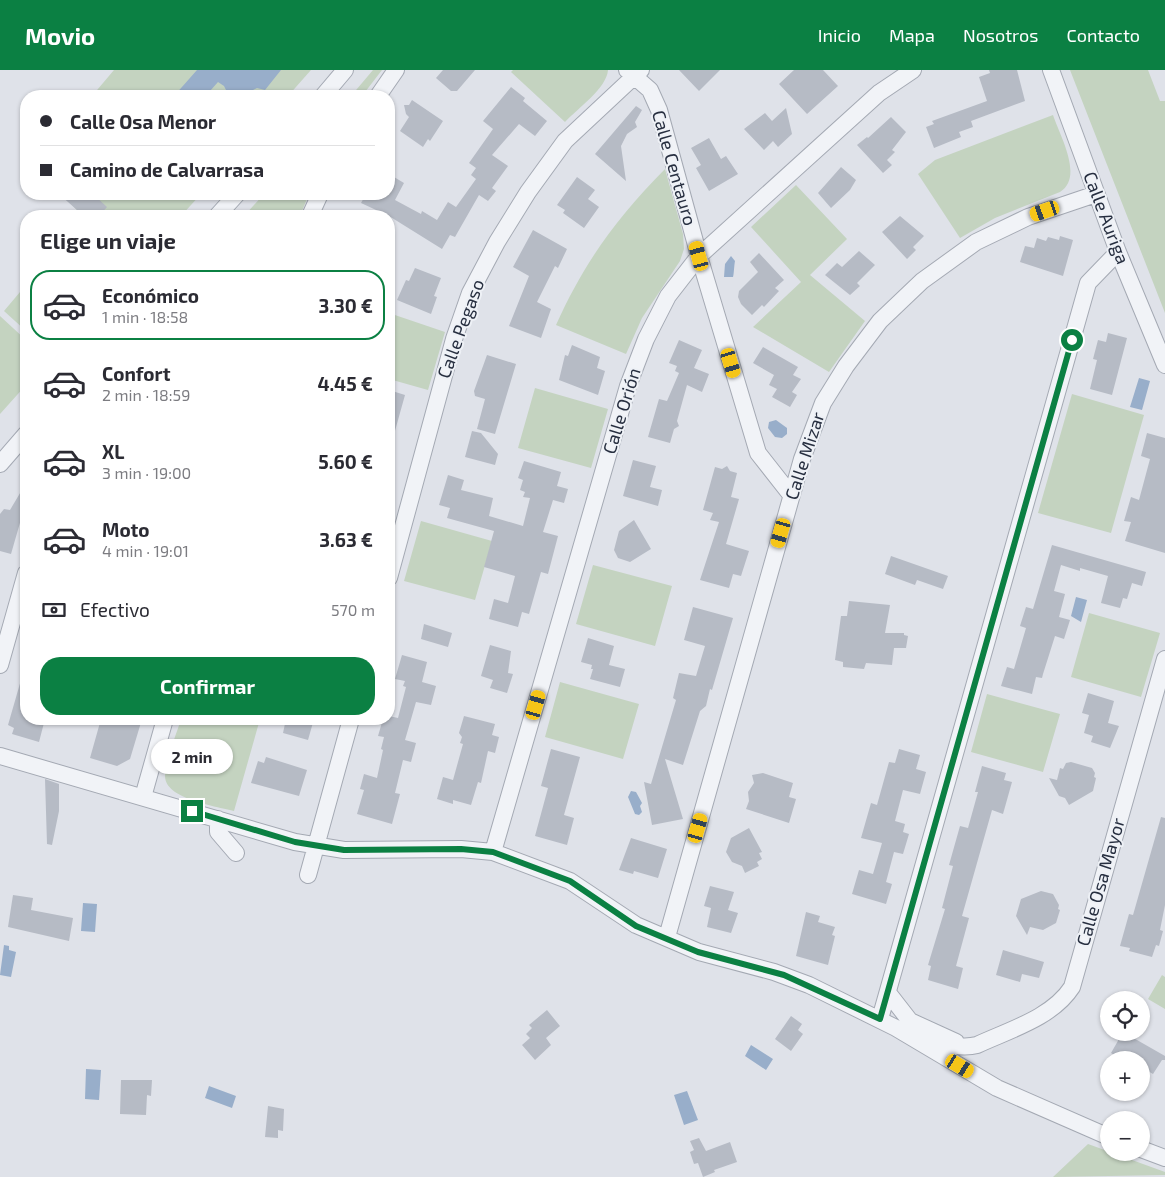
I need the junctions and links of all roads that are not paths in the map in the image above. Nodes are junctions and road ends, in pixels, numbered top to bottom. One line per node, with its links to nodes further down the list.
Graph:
1 (345, 70): 6 (street)
2 (396, 70): 7 (street)
3 (913, 70): 12 (street, Calle Orión)
4 (1051, 70): 8 (street, Calle Auriga)
5 (634, 72): 12 (street, Calle Centauro); 17 (street, Calle Pegaso)
6 (328, 90)
7 (382, 90)
8 (1096, 194): 11 (street, Calle Auriga); 16 (street, Calle Mizar)
9 (232, 200): 10 (street)
10 (222, 210)
11 (1118, 252): 13 (street, Calle Auriga); 31 (street)
12 (699, 256): 16 (street, Calle Centauro); 27 (street, Calle Orión)
13 (1165, 365)
14 (20, 441): 15 (street)
15 (0, 464)
16 (791, 495): 30 (street, Calle Mizar)
17 (395, 556)
18 (20, 594): 20 (street)
19 (1165, 659): 36 (street, Calle Osa Mayor)
20 (0, 665)
21 (163, 725): 24 (street)
22 (349, 725): 26 (street)
23 (0, 756): 24 (street)
24 (143, 797): 25 (street)
25 (218, 819): 26 (street); 28 (street)
26 (317, 846): 27 (street); 29 (street)
27 (493, 852): 30 (street)
28 (236, 853)
29 (308, 875)
30 (667, 937): 32 (street)
31 (889, 994): 32 (street); 33 (street)
32 (880, 1019): 33 (street)
33 (907, 1027): 34 (street); 35 (street)
34 (937, 1032): 35 (street); 36 (street)
35 (924, 1044): 36 (street); 37 (street)
36 (967, 1048)
37 (1100, 1133)
38 (1150, 1152): 39 (street)
39 (1165, 1158)

